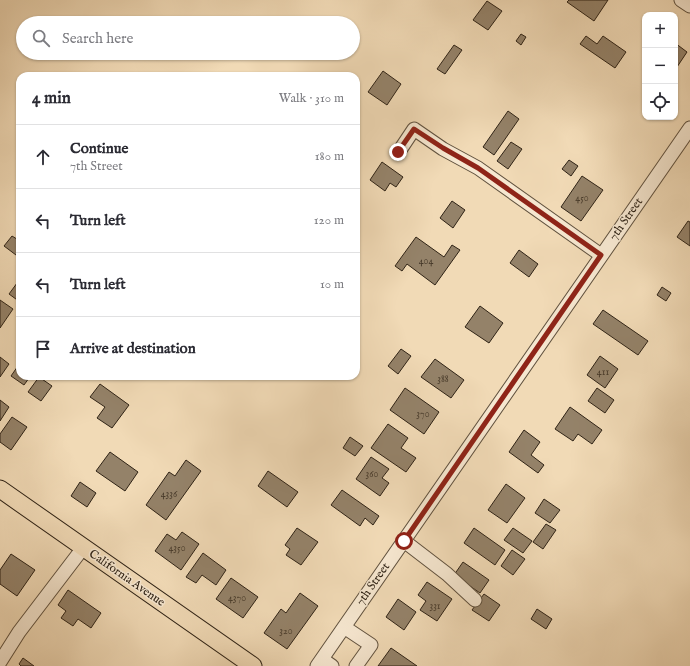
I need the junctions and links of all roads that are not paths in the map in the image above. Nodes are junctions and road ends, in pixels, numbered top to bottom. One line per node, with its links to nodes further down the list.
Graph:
1 (681, 0): 2 (street)
2 (690, 6)
3 (690, 128): 5 (street, 7th Street)
4 (398, 152): 5 (street)
5 (601, 255): 7 (street, 7th Street)
6 (0, 489): 8 (main road, California Avenue)
7 (404, 541): 9 (street); 10 (street, 7th Street)
8 (83, 548): 11 (street); 13 (main road, California Avenue)
9 (475, 600)
10 (344, 627): 12 (street, 7th Street); 14 (street)
11 (0, 662)
12 (324, 664)
13 (253, 666)
14 (356, 666)

